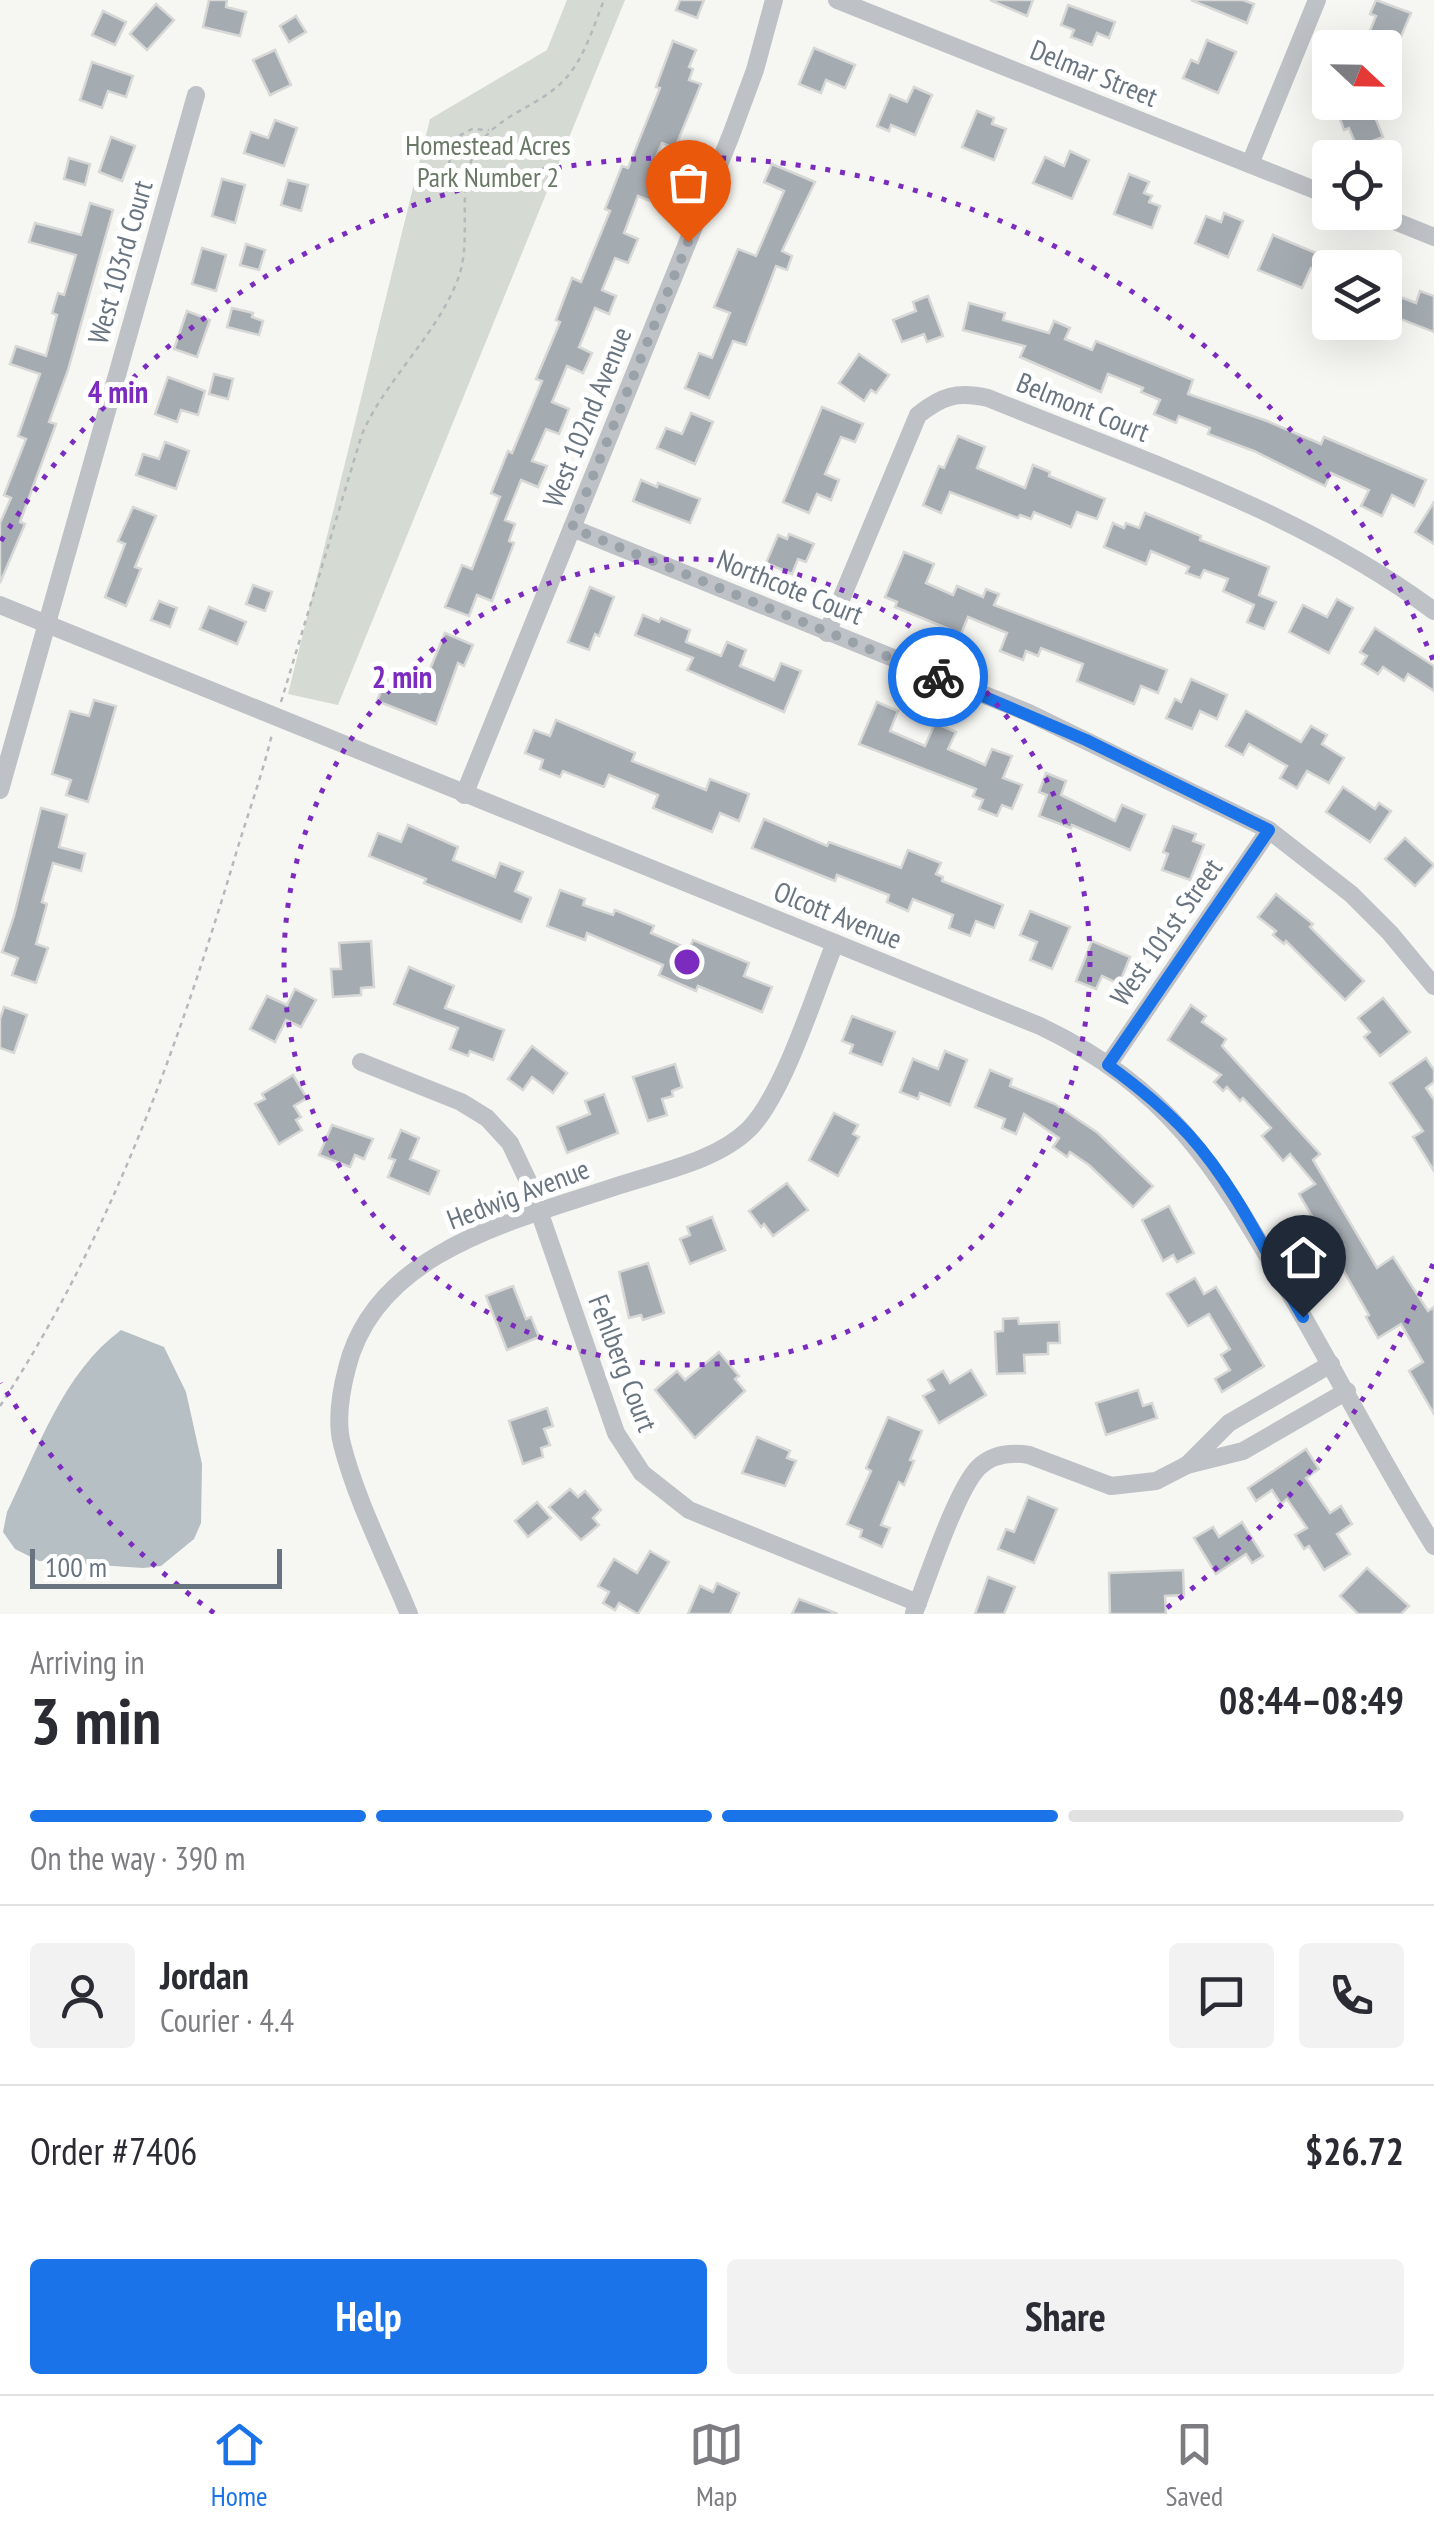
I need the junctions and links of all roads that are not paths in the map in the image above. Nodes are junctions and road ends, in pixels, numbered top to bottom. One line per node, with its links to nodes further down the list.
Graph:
1 (774, 0): 9 (street, West 102nd Avenue)
2 (838, 0): 5 (street, Delmar Street)
3 (1317, 0): 5 (street)
4 (196, 95): 12 (street, West 103rd Court)
5 (1250, 164): 6 (street, Delmar Street)
6 (1312, 189)
7 (1402, 224): 8 (street)
8 (1434, 237)
9 (572, 528): 13 (street, Northcote Court); 15 (street, West 102nd Avenue)
10 (0, 605): 12 (street, Olcott Avenue)
11 (1434, 611): 13 (street, Belmont Court)
12 (48, 624): 14 (street, West 103rd Court); 15 (street, Olcott Avenue)
13 (827, 633): 16 (street, Northcote Court)
14 (0, 790)
15 (464, 795): 17 (street, Olcott Avenue)
16 (1269, 830): 18 (street, Northcote Court); 20 (street, West 101st Street)
17 (835, 943): 20 (street, Olcott Avenue); 21 (street, Hedwig Avenue)
18 (1434, 986)
19 (361, 1062): 21 (street, Fehlberg Court)
20 (1108, 1065): 22 (street, Olcott Avenue)
21 (539, 1213): 26 (street, Fehlberg Court); 27 (street, Hedwig Avenue)
22 (1332, 1364): 23 (street, Olcott Avenue); 24 (street)
23 (1346, 1391): 24 (street); 25 (street, Olcott Avenue)
24 (1187, 1465): 26 (street)
25 (1434, 1546)
26 (916, 1609)
27 (409, 1614)

